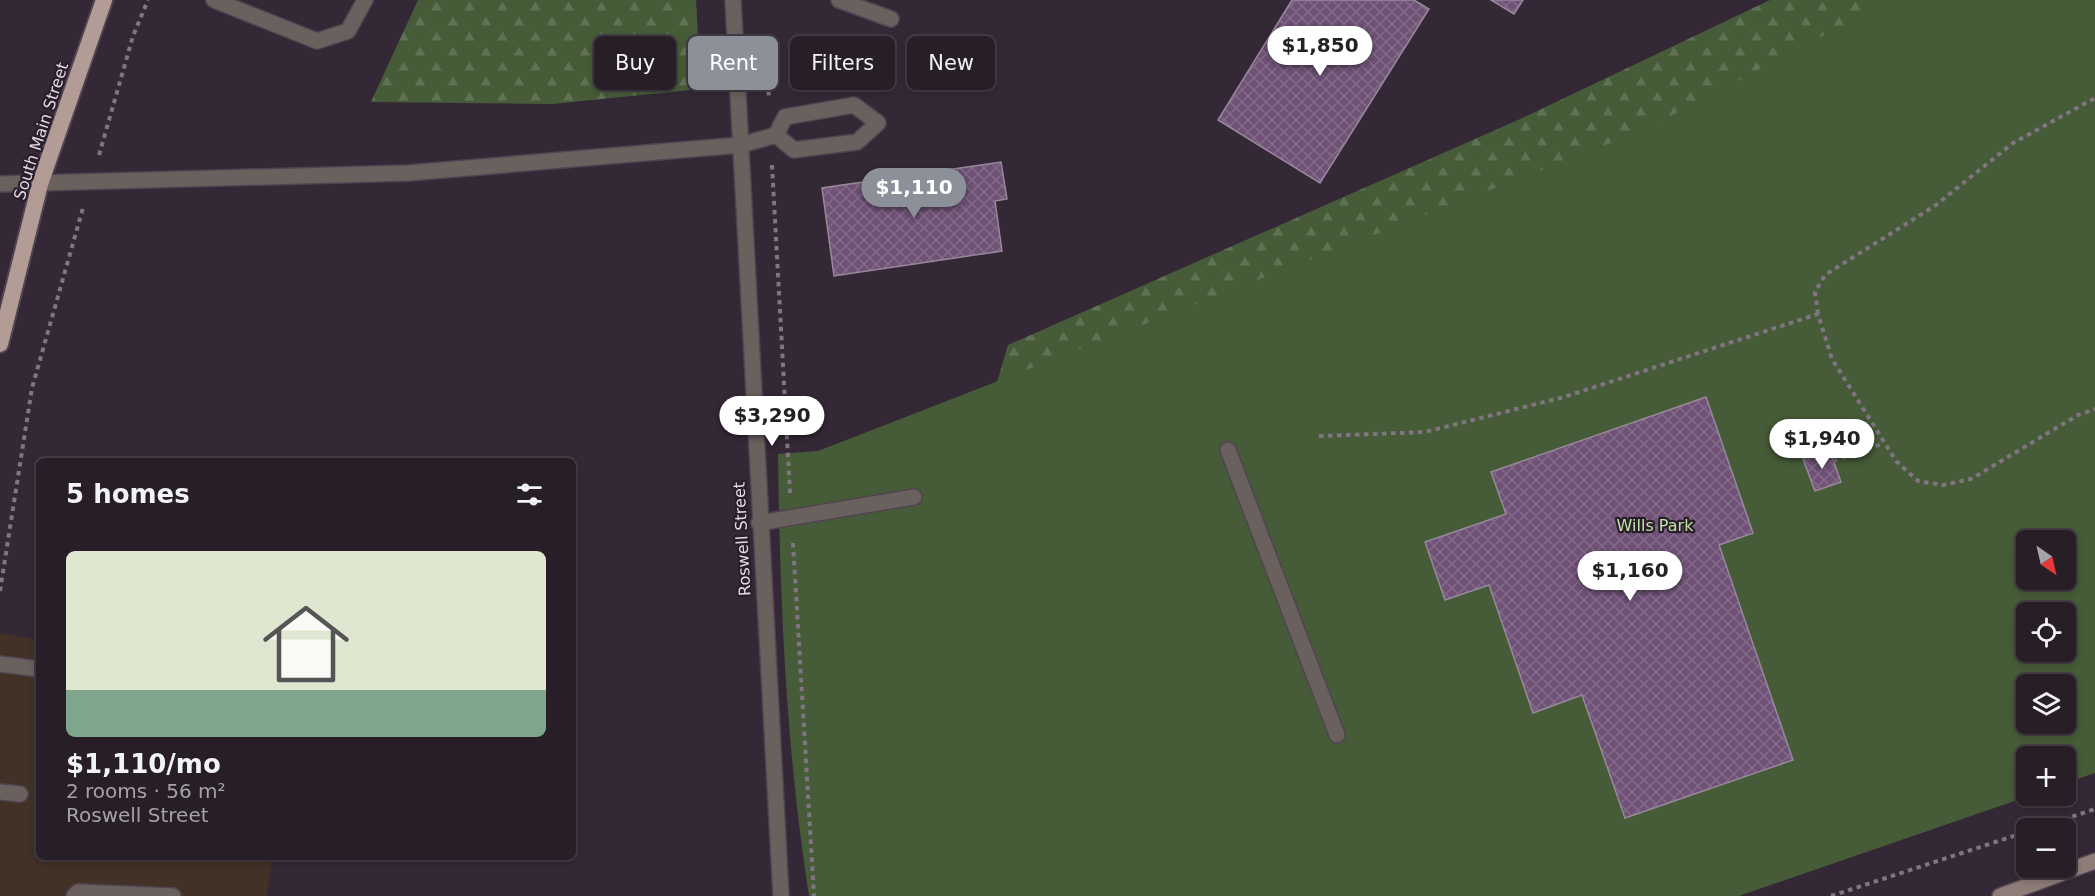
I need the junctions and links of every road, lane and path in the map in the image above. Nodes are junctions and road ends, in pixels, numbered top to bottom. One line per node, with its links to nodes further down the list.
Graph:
1 (104, 0): 14 (highway, South Main Street)
2 (148, 0): 12 (path)
3 (214, 0): 4 (street)
4 (365, 0)
5 (733, 0): 11 (street, Roswell Street)
6 (839, 0): 7 (street)
7 (891, 19)
8 (768, 90): 10 (path)
9 (2095, 98): 15 (path)
10 (773, 136): 10 (street); 11 (street); 23 (path)
11 (741, 145): 12 (street); 24 (street, Roswell Street)
12 (91, 180): 14 (street); 25 (path)
13 (0, 184): 14 (street)
14 (40, 184): 16 (highway, South Main Street)
15 (1818, 314): 18 (path); 19 (path)
16 (0, 344)
17 (2095, 409): 19 (path)
18 (1319, 436)
19 (1884, 443): 21 (path)
20 (1228, 450): 28 (street)
21 (1833, 460)
22 (914, 497): 23 (street)
23 (791, 518): 24 (street); 38 (path)
24 (759, 523): 37 (street, Roswell Street)
25 (0, 591)
26 (0, 664): 27 (street)
27 (36, 669)
28 (1337, 735)
29 (0, 792): 30 (street)
30 (20, 794)
31 (2095, 809): 32 (path)
32 (2068, 818)
33 (2016, 835): 39 (path)
34 (2095, 861): 40 (main road)
35 (74, 896): 36 (street)
36 (173, 896)
37 (781, 896)
38 (814, 896)
39 (1831, 896)
40 (2000, 896)

